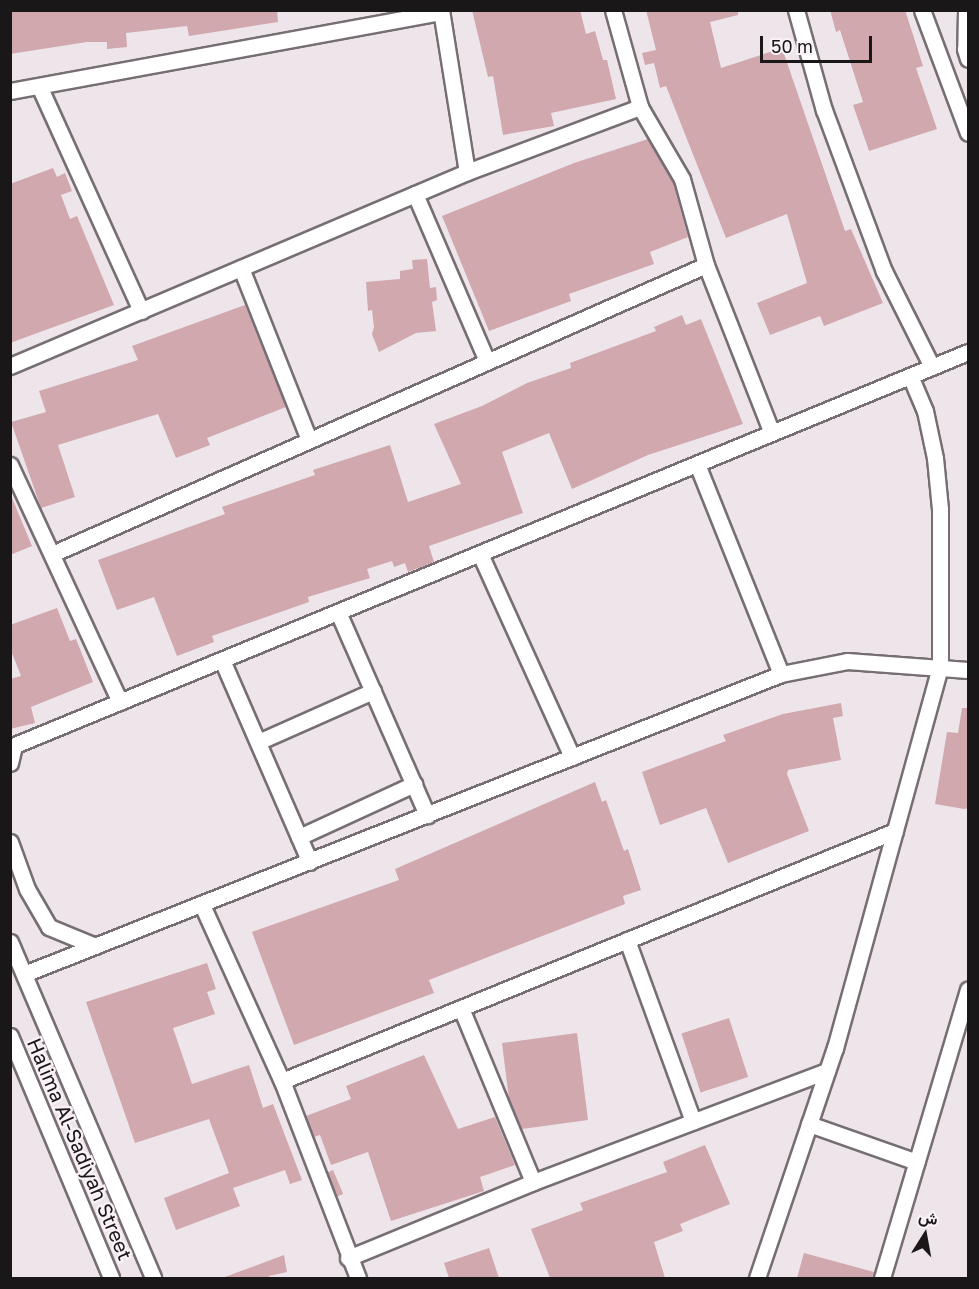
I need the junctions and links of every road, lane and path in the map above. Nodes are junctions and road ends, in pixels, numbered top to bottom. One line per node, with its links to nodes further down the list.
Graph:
1 (613, 10): 9 (street)
2 (796, 10): 19 (street)
3 (922, 10): 10 (street)
4 (966, 10): 6 (street)
5 (441, 11): 7 (street); 11 (street)
6 (969, 59)
7 (40, 88): 8 (street); 15 (street)
8 (10, 91)
9 (640, 107): 11 (street); 13 (street)
10 (969, 133)
11 (466, 172): 12 (street)
12 (415, 194): 14 (street); 17 (street)
13 (706, 265): 17 (street); 21 (street)
14 (241, 268): 15 (street); 22 (street)
15 (141, 311): 18 (street)
16 (969, 352): 19 (street)
17 (487, 361): 22 (street)
18 (10, 366)
19 (932, 367): 20 (street)
20 (910, 376): 21 (street); 29 (street)
21 (772, 433): 23 (street)
22 (309, 440): 25 (street)
23 (697, 464): 26 (street); 31 (street)
24 (10, 465): 25 (street)
25 (52, 554): 33 (street)
26 (480, 554): 27 (street); 36 (street)
27 (338, 612): 28 (street); 32 (street)
28 (222, 660): 33 (street); 34 (street)
29 (940, 668): 30 (street); 31 (street); 40 (street)
30 (969, 670)
31 (781, 674): 36 (street)
32 (373, 691): 34 (street); 38 (street)
33 (120, 702): 35 (street)
34 (258, 742): 41 (street)
35 (13, 746): 37 (street)
36 (572, 757): 39 (street)
37 (10, 763)
38 (414, 784): 39 (street); 41 (street)
39 (427, 815): 43 (street)
40 (895, 831): 45 (street); 52 (street)
41 (299, 837): 43 (street)
42 (10, 842): 47 (street)
43 (309, 862): 44 (street)
44 (202, 905): 47 (street); 53 (street)
45 (627, 940): 50 (street); 54 (street)
46 (10, 942): 48 (street)
47 (95, 946): 48 (street)
48 (24, 974): 60 (street)
49 (969, 990): 56 (street)
50 (461, 1008): 53 (street); 57 (street)
51 (10, 1036): 59 (street, Halima Al-Sadiyah Street)
52 (827, 1071): 54 (street); 55 (street)
53 (282, 1080): 58 (street)
54 (693, 1121): 57 (street)
55 (809, 1125): 56 (street); 62 (street)
56 (917, 1162): 63 (street)
57 (533, 1182): 58 (street)
58 (348, 1258): 61 (street)
59 (111, 1278)
60 (153, 1278)
61 (358, 1278)
62 (757, 1278)
63 (882, 1278)

